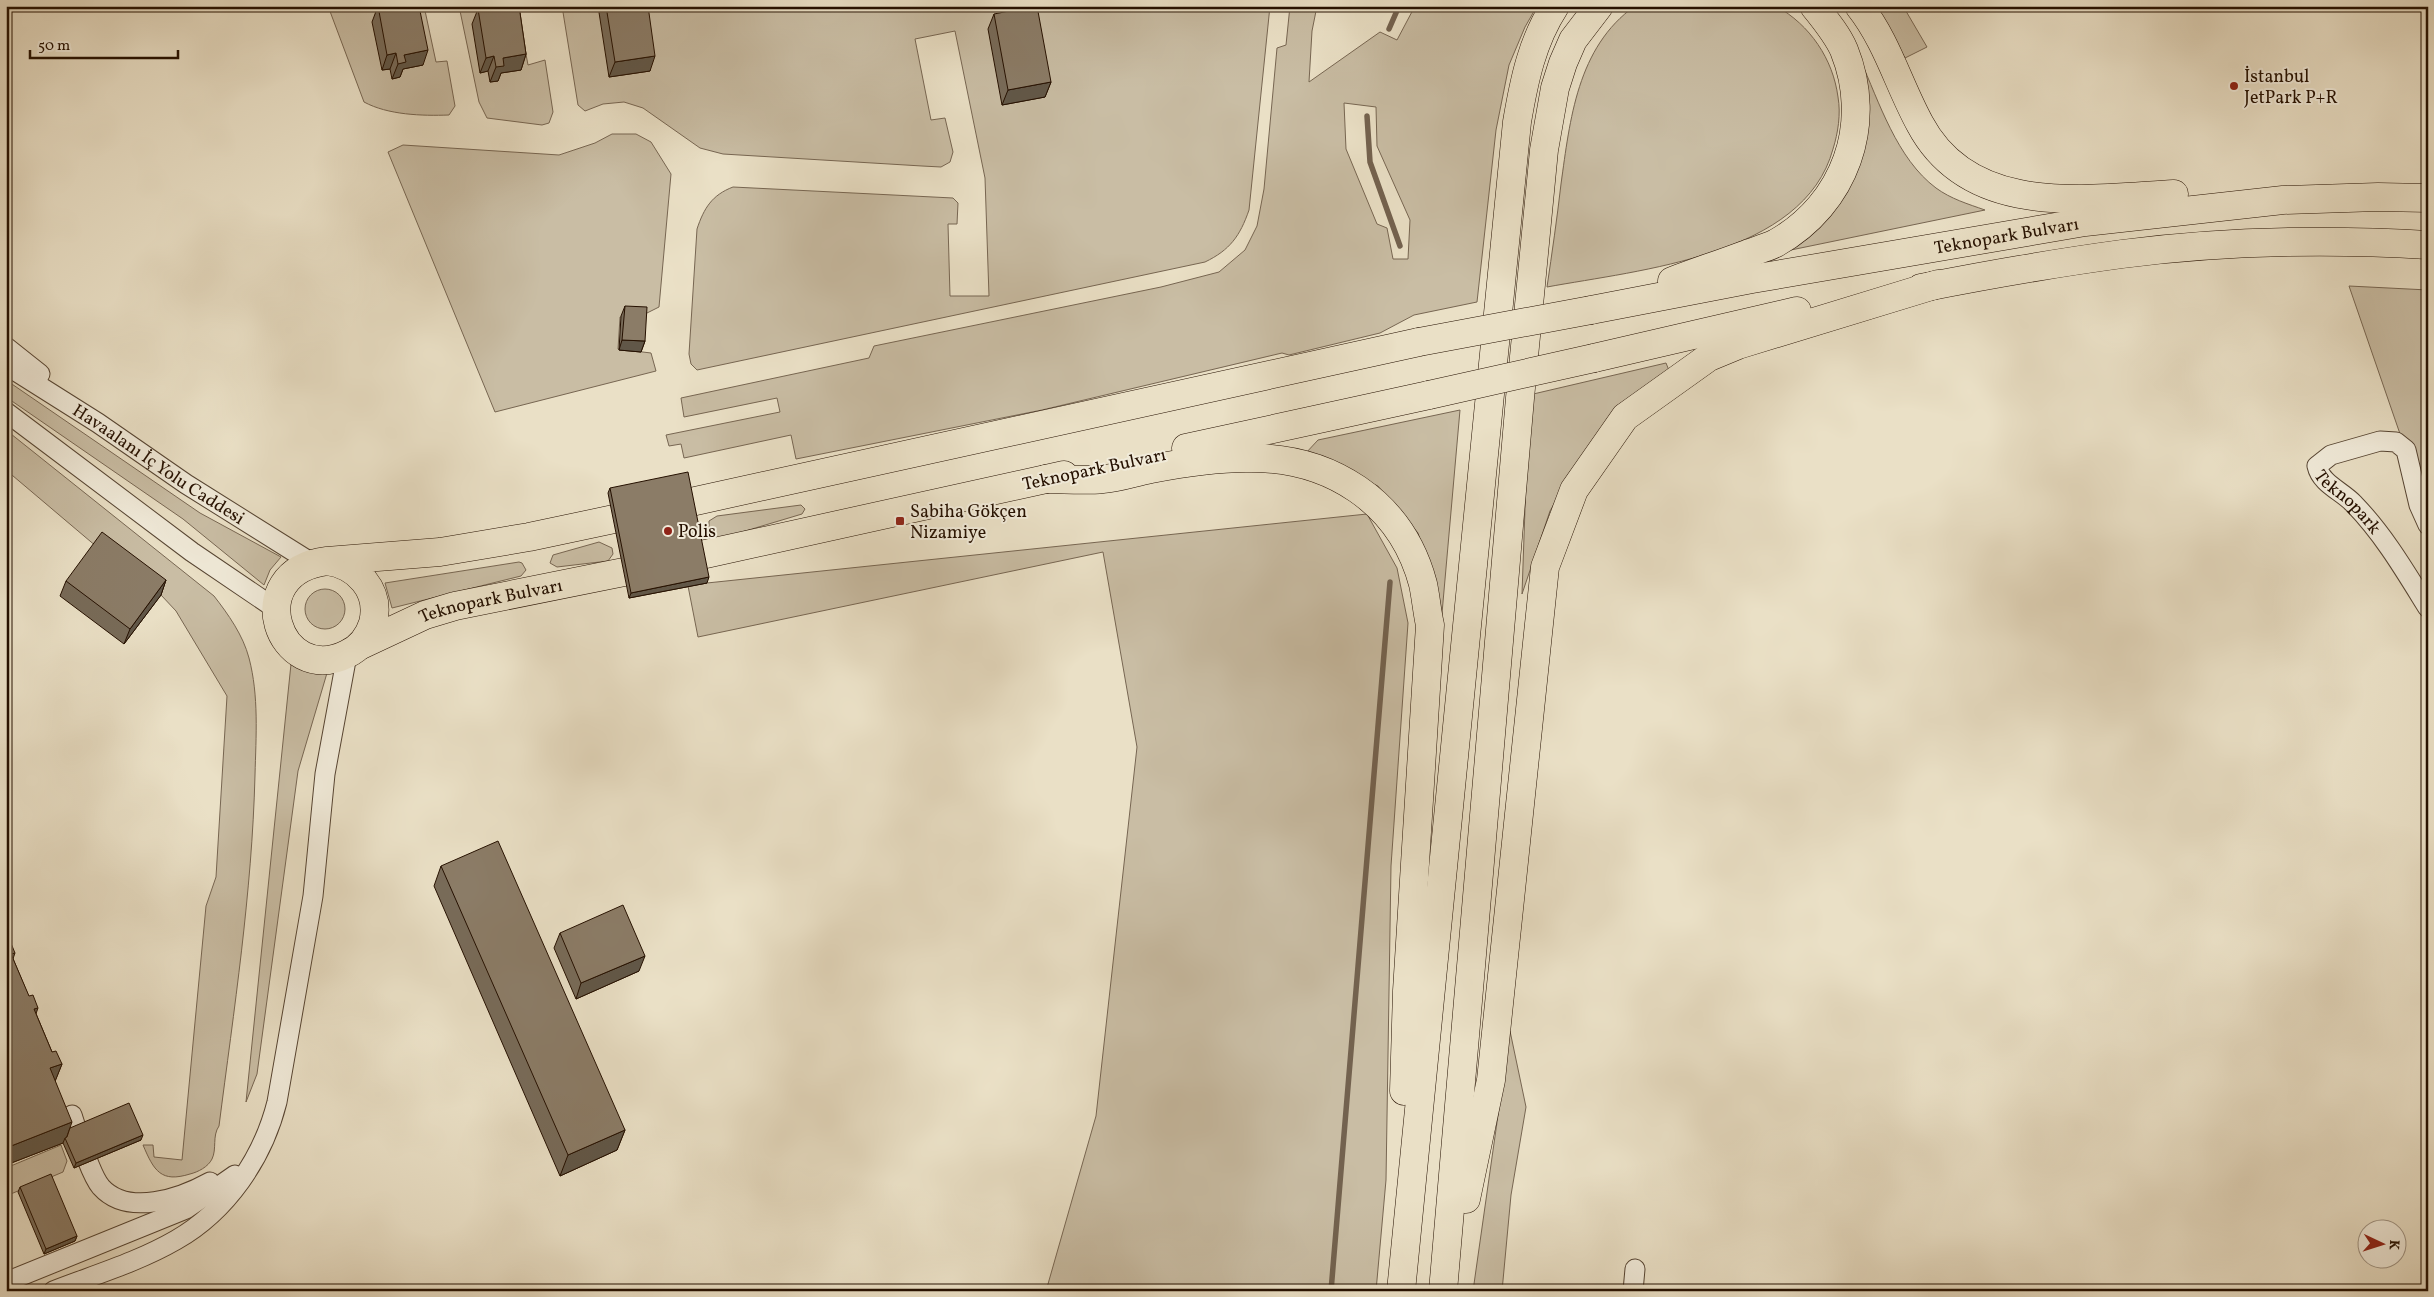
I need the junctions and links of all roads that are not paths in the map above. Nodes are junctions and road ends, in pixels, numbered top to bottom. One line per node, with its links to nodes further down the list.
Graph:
1 (1555, 6): 29 (highway)
2 (1599, 6): 30 (highway)
3 (1814, 6): 9 (highway)
4 (1860, 6): 6 (highway)
5 (2428, 198): 6 (highway, Teknopark Bulvarı)
6 (2283, 200): 9 (highway, Teknopark Bulvarı)
7 (2428, 244): 8 (highway, Teknopark Bulvarı)
8 (1938, 284): 14 (highway, Teknopark Bulvarı, bridge); 30 (highway)
9 (1591, 310): 15 (highway, bridge)
10 (6, 347): 13 (street)
11 (6, 365): 13 (street, Havaalanı İç Yolu Caddesi)
12 (6, 412): 22 (street)
13 (98, 423): 19 (street, Havaalanı İç Yolu Caddesi)
14 (1046, 479): 18 (highway, Teknopark Bulvarı); 29 (highway)
15 (691, 502)
16 (614, 519): 19 (highway)
17 (2428, 525): 21 (street, Teknopark)
18 (701, 555)
19 (319, 562): 22 (highway); 23 (highway)
20 (624, 572): 23 (highway, Teknopark Bulvarı)
21 (2428, 608)
22 (276, 609): 23 (highway)
23 (354, 650): 25 (street)
24 (72, 1116): 25 (street)
25 (272, 1120): 27 (street); 28 (street)
26 (1635, 1269): 31 (street)
27 (6, 1282)
28 (53, 1291)
29 (1400, 1291)
30 (1444, 1291)
31 (1633, 1291)

